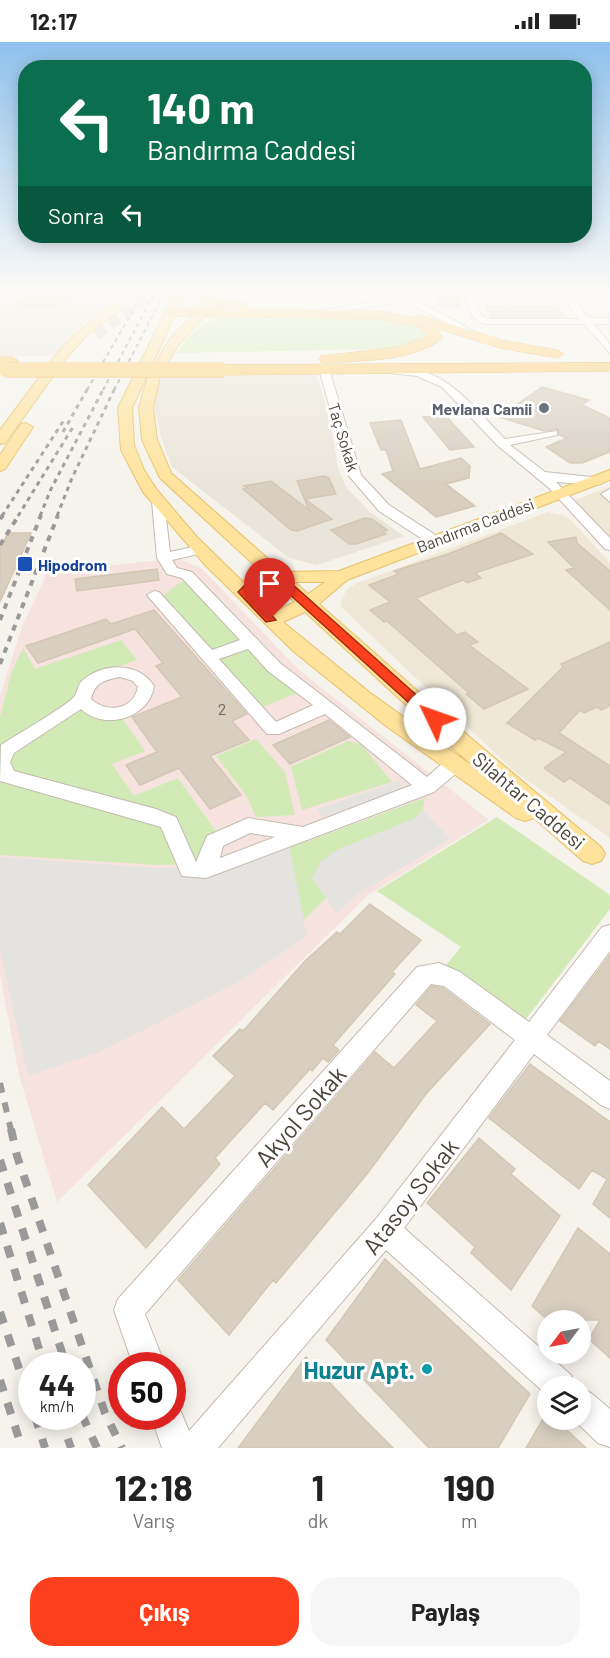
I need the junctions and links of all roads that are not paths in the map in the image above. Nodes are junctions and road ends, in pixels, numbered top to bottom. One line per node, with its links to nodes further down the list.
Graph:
1 (64, 354): 17 (main road)
2 (79, 354): 20 (main road)
3 (156, 354): 10 (main road)
4 (163, 354): 10 (main road)
5 (381, 354): 9 (highway)
6 (557, 354): 7 (highway)
7 (579, 357): 8 (highway); 9 (highway)
8 (610, 357)
9 (325, 364): 11 (highway, bridge); 14 (highway); 29 (street, Taç Sokak)
10 (152, 365): 26 (main road); 34 (main road, Silahtar Caddesi)
11 (4, 366)
12 (610, 367): 13 (highway)
13 (487, 368): 14 (highway); 15 (street)
14 (371, 369): 15 (street)
15 (446, 385): 18 (street)
16 (553, 433): 18 (street)
17 (0, 440)
18 (501, 443): 19 (street)
19 (514, 456): 21 (street); 24 (street)
20 (0, 466)
21 (538, 473): 22 (street); 24 (street)
22 (603, 478): 24 (main road, Bandırma Caddesi)
23 (610, 493): 25 (street)
24 (555, 496): 28 (street); 29 (main road, Bandırma Caddesi)
25 (610, 498)
26 (158, 501): 31 (main road); 32 (street)
27 (610, 523): 28 (street)
28 (599, 530): 30 (street)
29 (435, 541): 33 (main road, Bandırma Caddesi)
30 (610, 546)
31 (202, 549): 32 (street); 35 (main road)
32 (164, 558): 39 (street)
33 (341, 576): 34 (main road, Bandırma Caddesi); 37 (main road, Bandırma Caddesi)
34 (278, 577): 35 (main road, Bandırma Caddesi); 37 (main road, Silahtar Caddesi)
35 (243, 592): 38 (main road)
36 (154, 595): 40 (street)
37 (307, 603): 38 (main road, Bandırma Caddesi); 46 (main road, Silahtar Caddesi)
38 (270, 620): 43 (main road, Silahtar Caddesi)
39 (251, 642): 40 (street); 42 (street)
40 (209, 657): 42 (street)
41 (82, 700): 47 (street)
42 (325, 707): 44 (street)
43 (452, 766): 44 (street); 46 (main road, Silahtar Caddesi)
44 (427, 787): 45 (street)
45 (302, 834): 47 (street); 47 (street)
46 (601, 860)
47 (206, 870)
48 (610, 934): 49 (street, Atasoy Sokak)
49 (531, 1039): 50 (street); 51 (street, Atasoy Sokak); 52 (street, Akyol Sokak)
50 (610, 1096)
51 (385, 1230): 53 (street); 58 (street, Atasoy Sokak)
52 (144, 1352)
53 (549, 1376)
54 (591, 1414): 56 (street)
55 (172, 1430): 57 (street)
56 (610, 1431)
57 (178, 1448)
58 (196, 1448)

